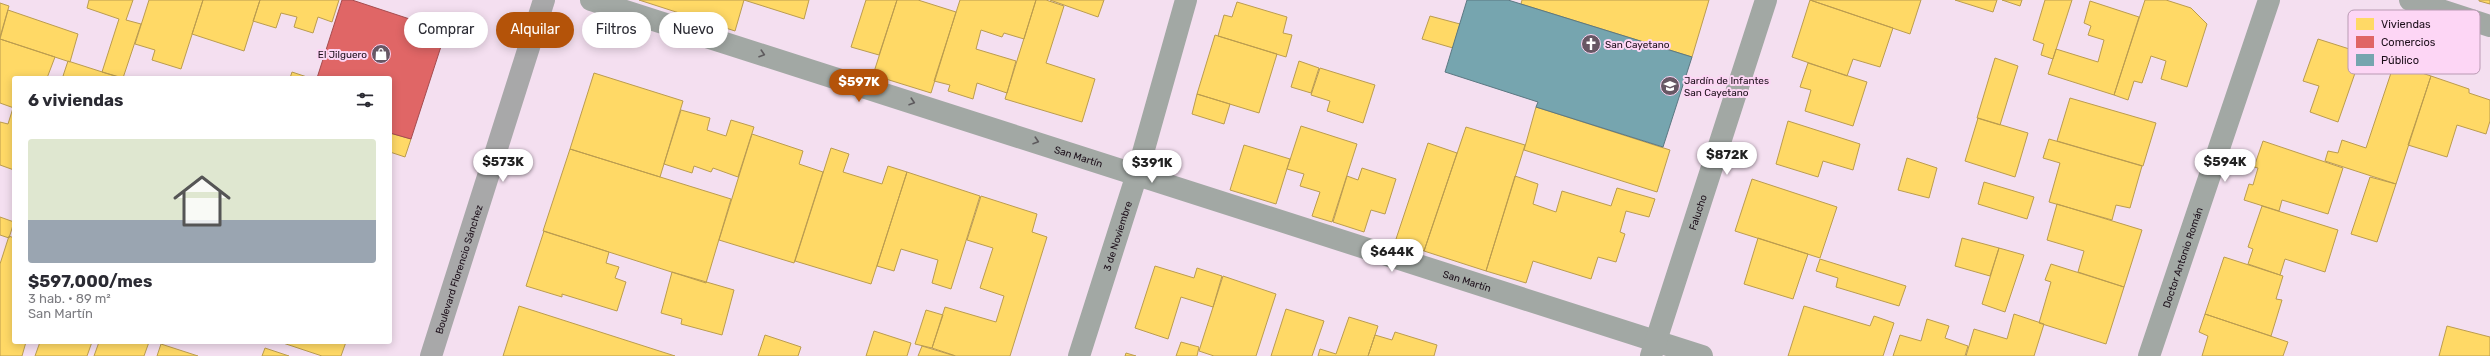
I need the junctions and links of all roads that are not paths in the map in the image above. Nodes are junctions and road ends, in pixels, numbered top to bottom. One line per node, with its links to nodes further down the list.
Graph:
1 (544, 0): 12 (main road, Boulevard Florencio Sánchez)
2 (591, 0): 10 (street, San Martín, one-way to 10)
3 (1186, 0): 10 (street, 3 de Noviembre)
4 (1766, 0): 11 (street, Falucho)
5 (2269, 0): 15 (street, Doctor Antonio Román)
6 (2410, 0): 7 (street)
7 (2441, 10)
8 (2480, 23): 9 (street)
9 (2490, 26)
10 (1137, 174): 11 (street, San Martín); 13 (street, 3 de Noviembre)
11 (1654, 348): 14 (street, San Martín)
12 (431, 356)
13 (1079, 356)
14 (1702, 356)
15 (2149, 356)

